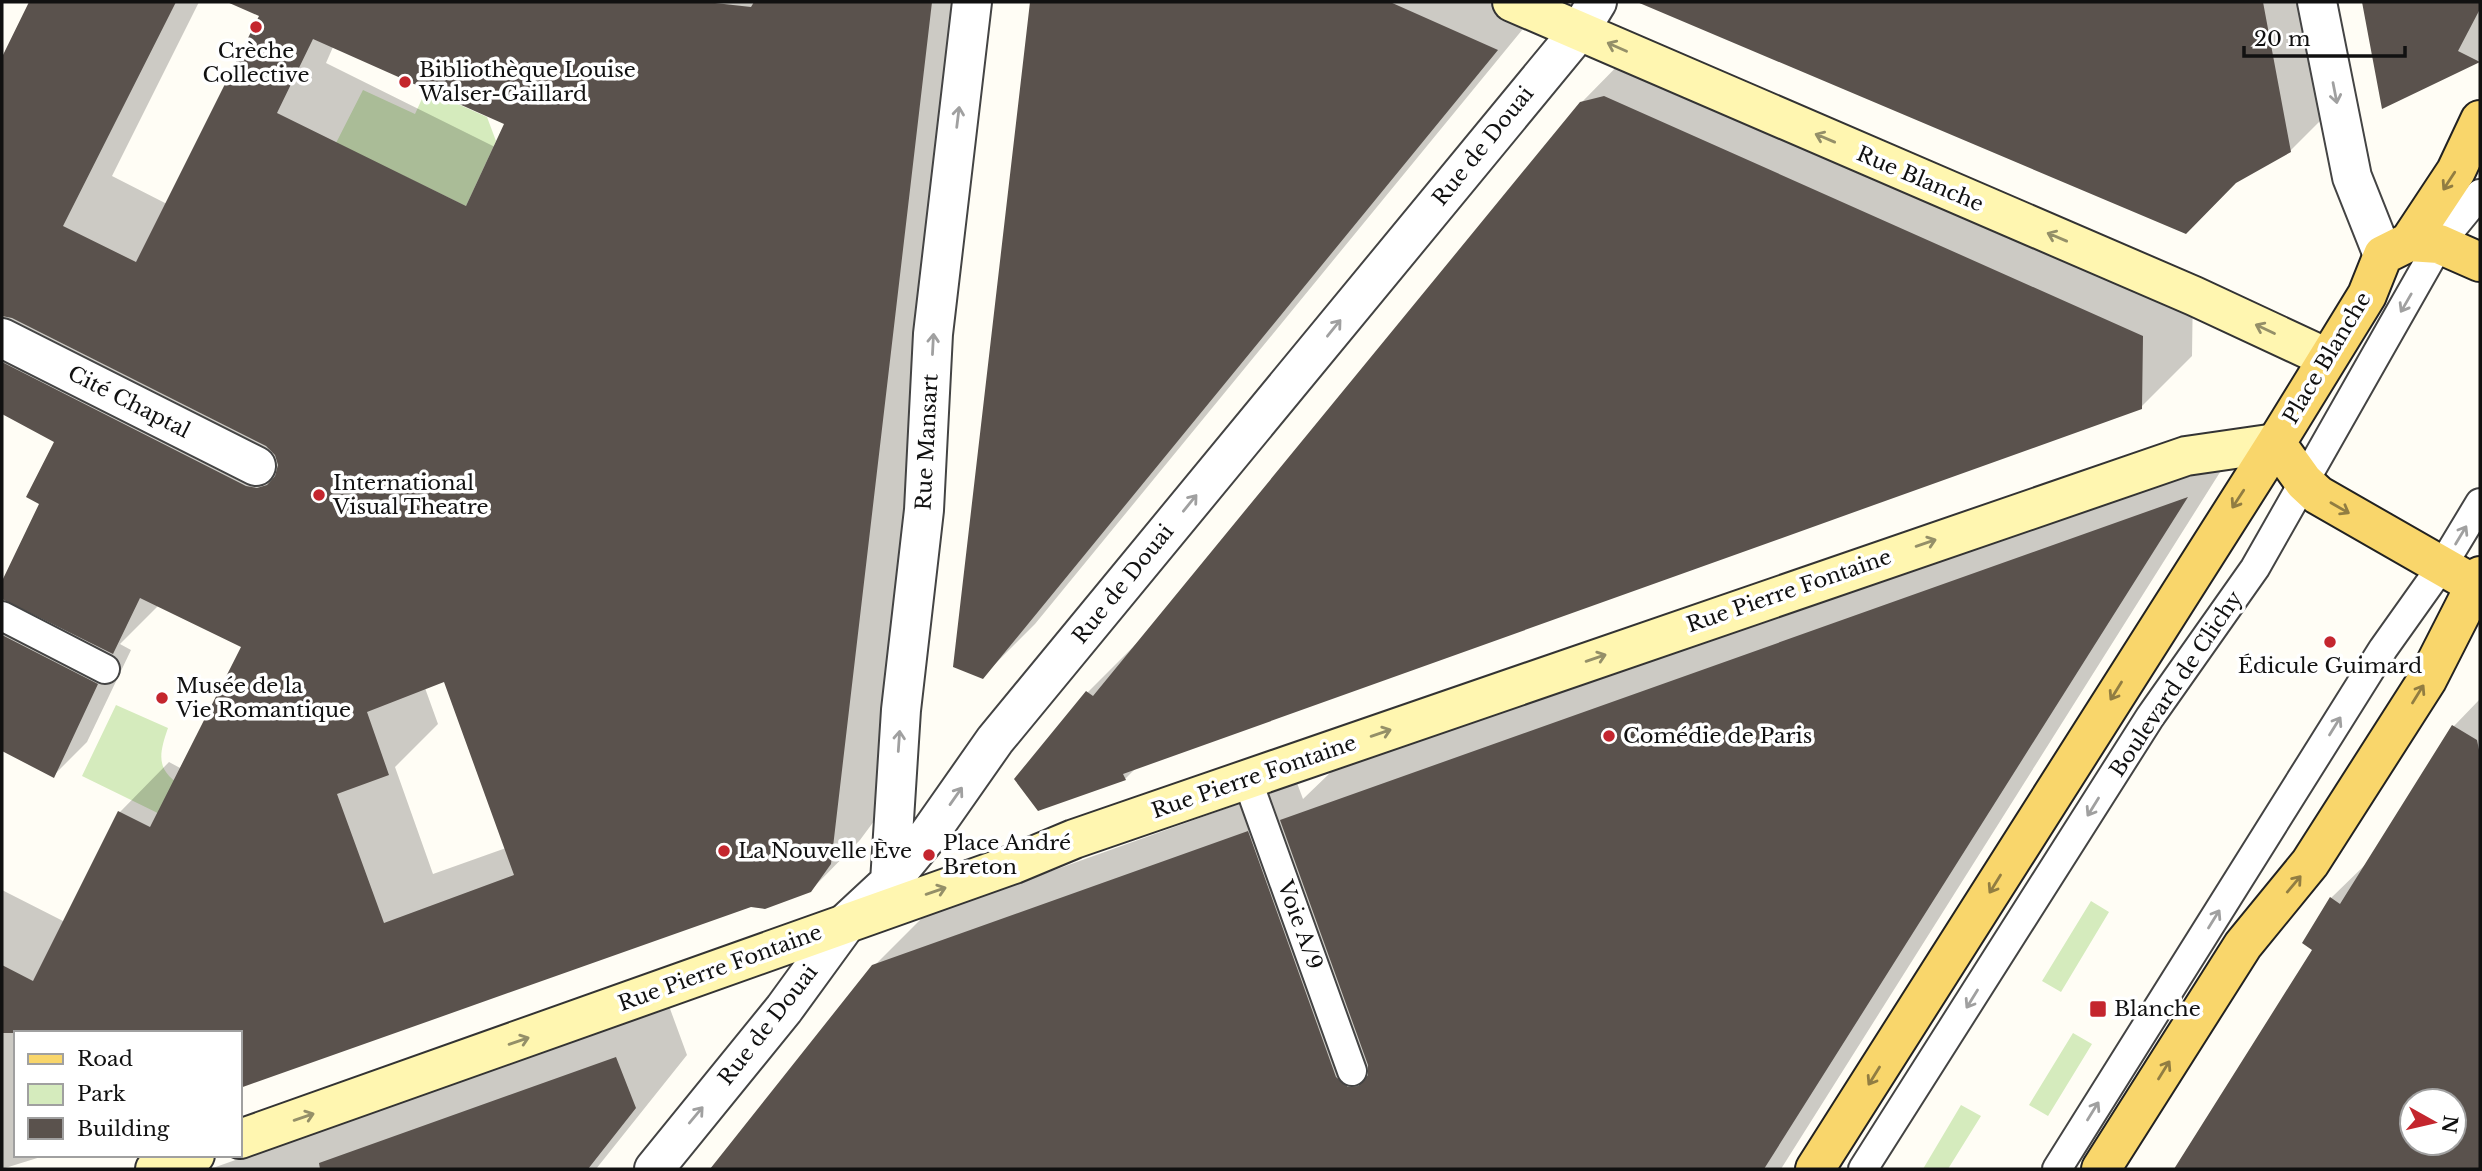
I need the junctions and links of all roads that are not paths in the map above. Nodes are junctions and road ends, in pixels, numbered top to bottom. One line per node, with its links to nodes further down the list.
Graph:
1 (972, 2): 20 (street, Rue Mansart, one-way to 1)
2 (1511, 2): 4 (street, Rue Blanche)
3 (2317, 2): 7 (street, one-way to 7)
4 (1588, 16): 10 (street, Rue Blanche, one-way to 4); 20 (street, Rue de Douai, one-way to 4)
5 (2480, 120): 7 (main road, Boulevard de Clichy, one-way to 7)
6 (2480, 194): 7 (lane, Boulevard de Clichy)
7 (2410, 247): 8 (main road); 10 (main road, Place Blanche); 13 (lane, Boulevard de Clichy, one-way to 13)
8 (2480, 262)
9 (2, 338): 12 (street, Cité Chaptal)
10 (2327, 358): 11 (main road, Place Blanche)
11 (2276, 443): 13 (main road, Place Blanche); 19 (street, Rue Pierre Fontaine, one-way to 11); 27 (main road, Boulevard de Clichy, one-way to 27)
12 (256, 466)
13 (2304, 482): 15 (main road, Place Blanche, one-way to 15); 28 (lane, Boulevard de Clichy, one-way to 28)
14 (2480, 503): 15 (lane, one-way to 14)
15 (2442, 566): 16 (main road, Place Blanche); 29 (lane, one-way to 15)
16 (2479, 590): 30 (main road, one-way to 16)
17 (2, 616): 18 (lane)
18 (105, 669)
19 (1247, 779): 21 (street, Rue Pierre Fontaine, one-way to 19); 22 (lane, Voie A/9)
20 (890, 882): 21 (street, Rue de Douai)
21 (848, 921): 23 (street, Rue Pierre Fontaine, one-way to 21); 26 (street, Rue de Douai, one-way to 21)
22 (1352, 1071)
23 (242, 1138)
24 (189, 1157): 25 (street)
25 (155, 1169)
26 (654, 1169)
27 (1815, 1169)
28 (1863, 1169)
29 (2056, 1169)
30 (2101, 1169)

